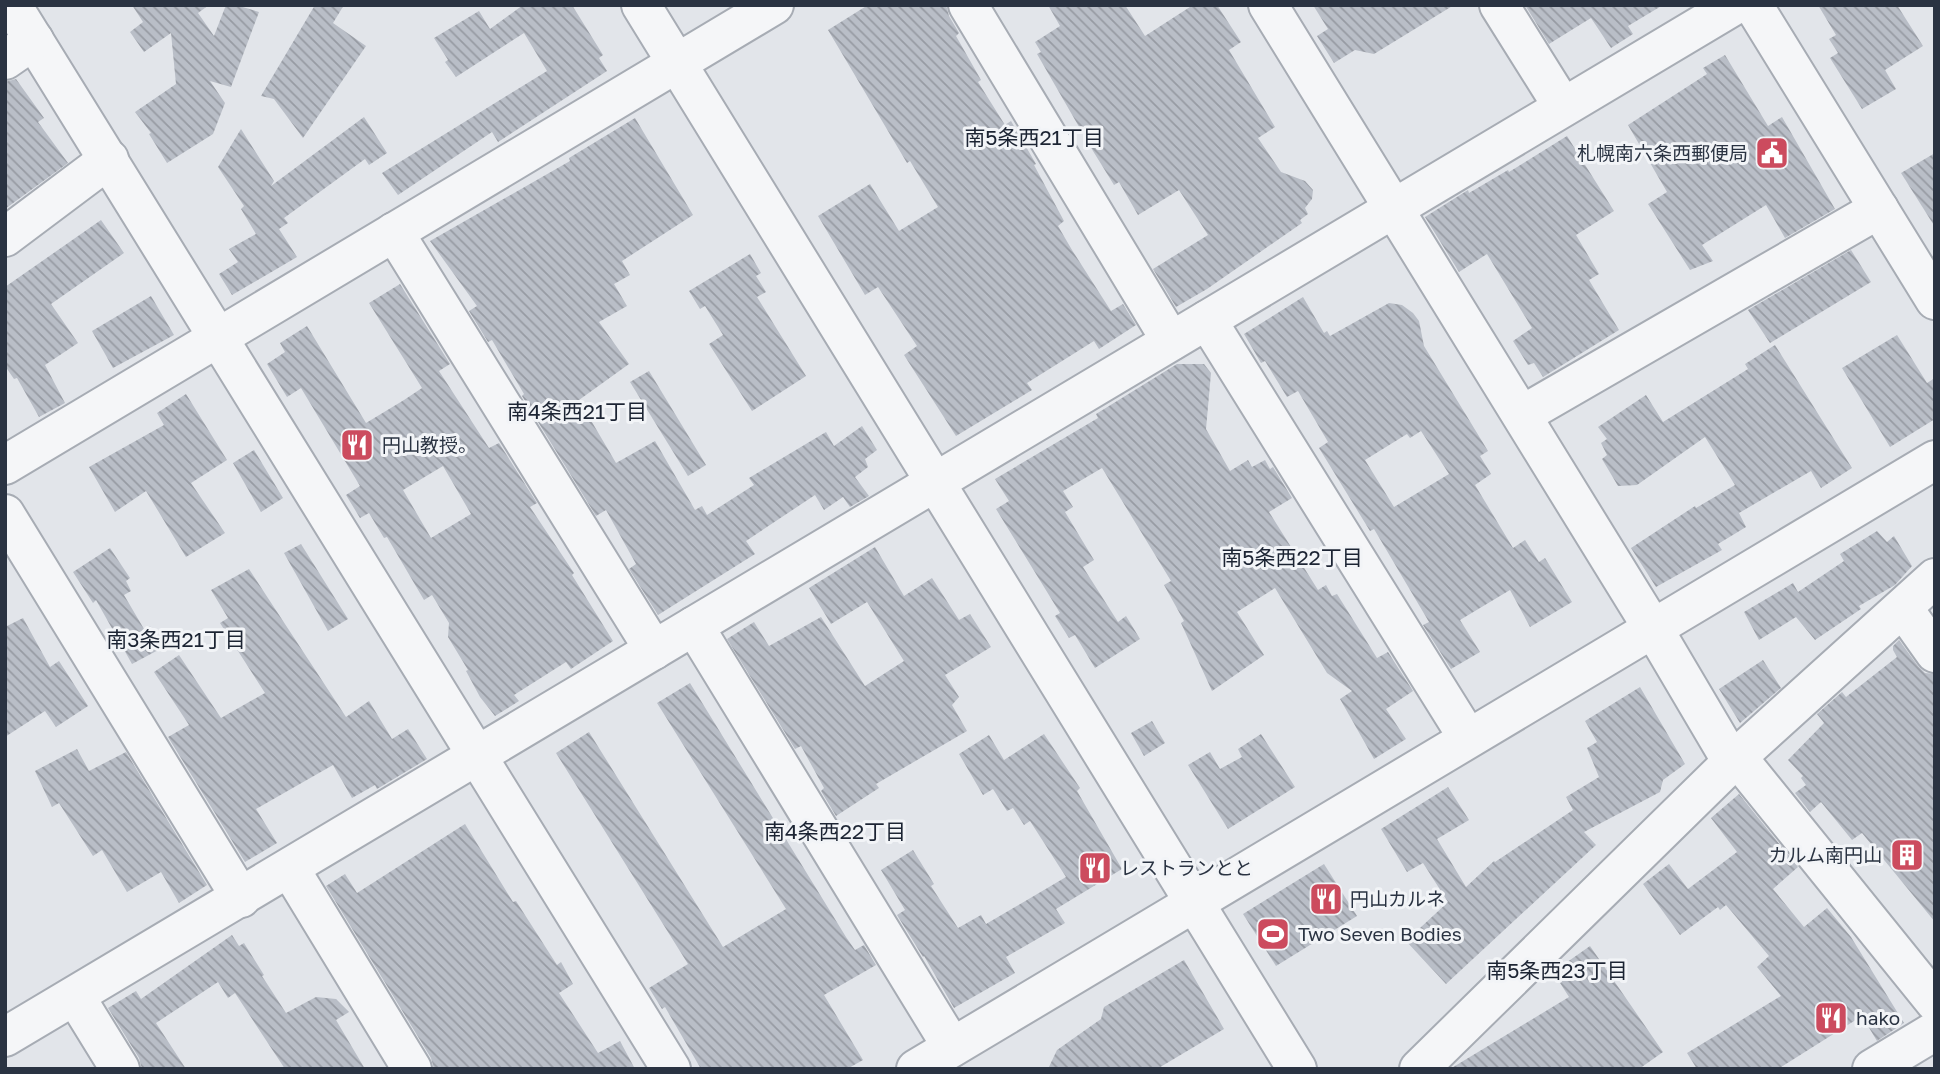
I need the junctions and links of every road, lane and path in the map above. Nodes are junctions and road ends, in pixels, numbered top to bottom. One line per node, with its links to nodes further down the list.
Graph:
1 (12, 5): 9 (street)
2 (641, 5): 10 (street)
3 (775, 5): 10 (street)
4 (968, 5): 21 (street)
5 (1268, 5): 13 (street)
6 (1499, 5): 11 (street)
7 (1735, 5): 11 (street)
8 (1753, 5): 14 (street)
9 (20, 50): 12 (street)
10 (677, 64): 15 (street); 25 (street)
11 (1563, 107): 13 (street)
12 (109, 159): 16 (street); 20 (street)
13 (1393, 209): 19 (street); 22 (street)
14 (1879, 209): 17 (street); 22 (street)
15 (394, 232): 20 (street); 31 (street)
16 (5, 237)
17 (1922, 250): 18 (street)
18 (1935, 300)
19 (1208, 320): 21 (street); 33 (street)
20 (218, 337): 24 (street); 34 (street)
21 (1171, 341): 25 (street)
22 (1522, 415): 30 (street)
23 (1935, 460): 30 (street)
24 (5, 465)
25 (935, 482): 29 (street); 38 (street)
26 (5, 514): 37 (street)
27 (1935, 578): 28 (street)
28 (1903, 608): 32 (street); 35 (street)
29 (694, 626): 31 (street); 43 (street)
30 (1652, 629): 33 (street); 35 (street)
31 (654, 650): 34 (street)
32 (1935, 653)
33 (1468, 738): 38 (street)
34 (478, 756): 36 (street); 46 (street)
35 (1737, 758): 40 (street); 49 (street)
36 (290, 869): 37 (street); 45 (street)
37 (241, 898): 39 (street)
38 (1195, 902): 43 (street); 48 (street)
39 (75, 996): 42 (street); 44 (street)
40 (1935, 1002)
41 (1935, 1031): 50 (street)
42 (5, 1037)
43 (952, 1047): 47 (street)
44 (120, 1069)
45 (412, 1069)
46 (671, 1069)
47 (916, 1069)
48 (1297, 1069)
49 (1419, 1069)
50 (1872, 1069)

